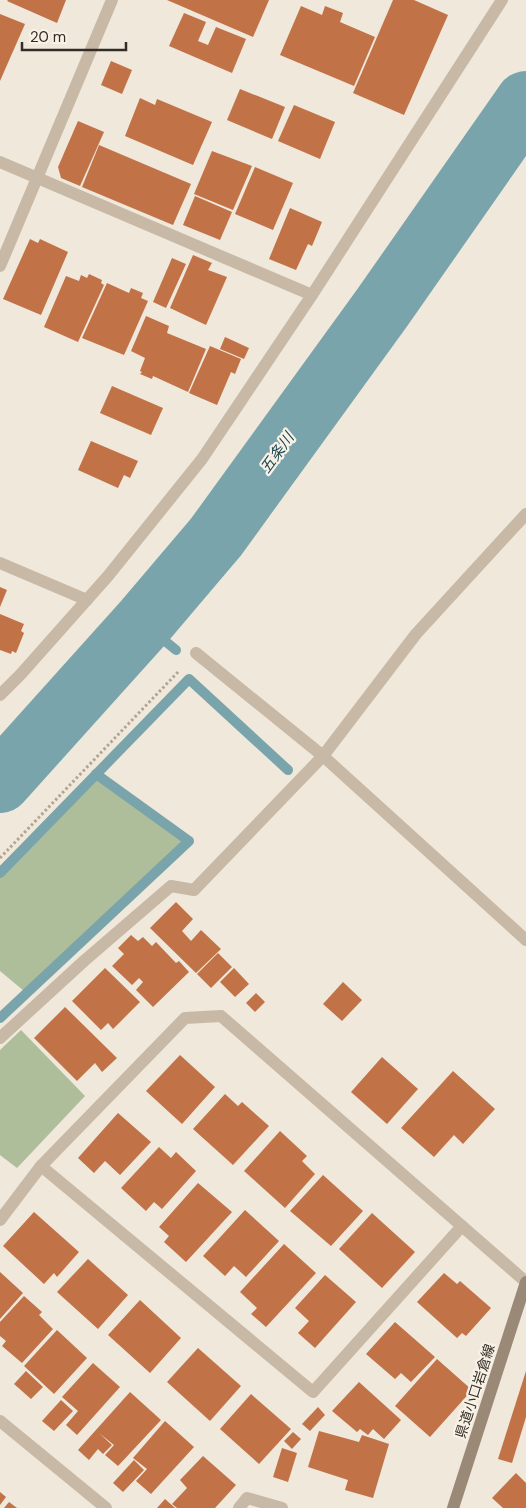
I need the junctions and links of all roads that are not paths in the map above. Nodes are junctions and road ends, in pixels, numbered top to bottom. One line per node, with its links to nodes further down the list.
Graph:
1 (112, 0): 4 (street)
2 (502, 0): 6 (street)
3 (0, 162): 4 (street)
4 (37, 178): 5 (street); 6 (street)
5 (0, 266)
6 (312, 295): 9 (street)
7 (526, 514): 12 (street)
8 (0, 563): 9 (street)
9 (87, 600): 11 (street)
10 (196, 653): 12 (street)
11 (0, 695)
12 (323, 756): 13 (street); 14 (street)
13 (526, 940)
14 (0, 1038)
15 (40, 1166): 16 (street); 17 (street); 17 (street)
16 (0, 1220)
17 (462, 1226): 18 (street)
18 (526, 1282): 23 (main road, 県道小口岩倉線)
19 (0, 1421): 20 (street)
20 (106, 1508)
21 (239, 1508): 22 (street)
22 (282, 1508)
23 (453, 1508)

